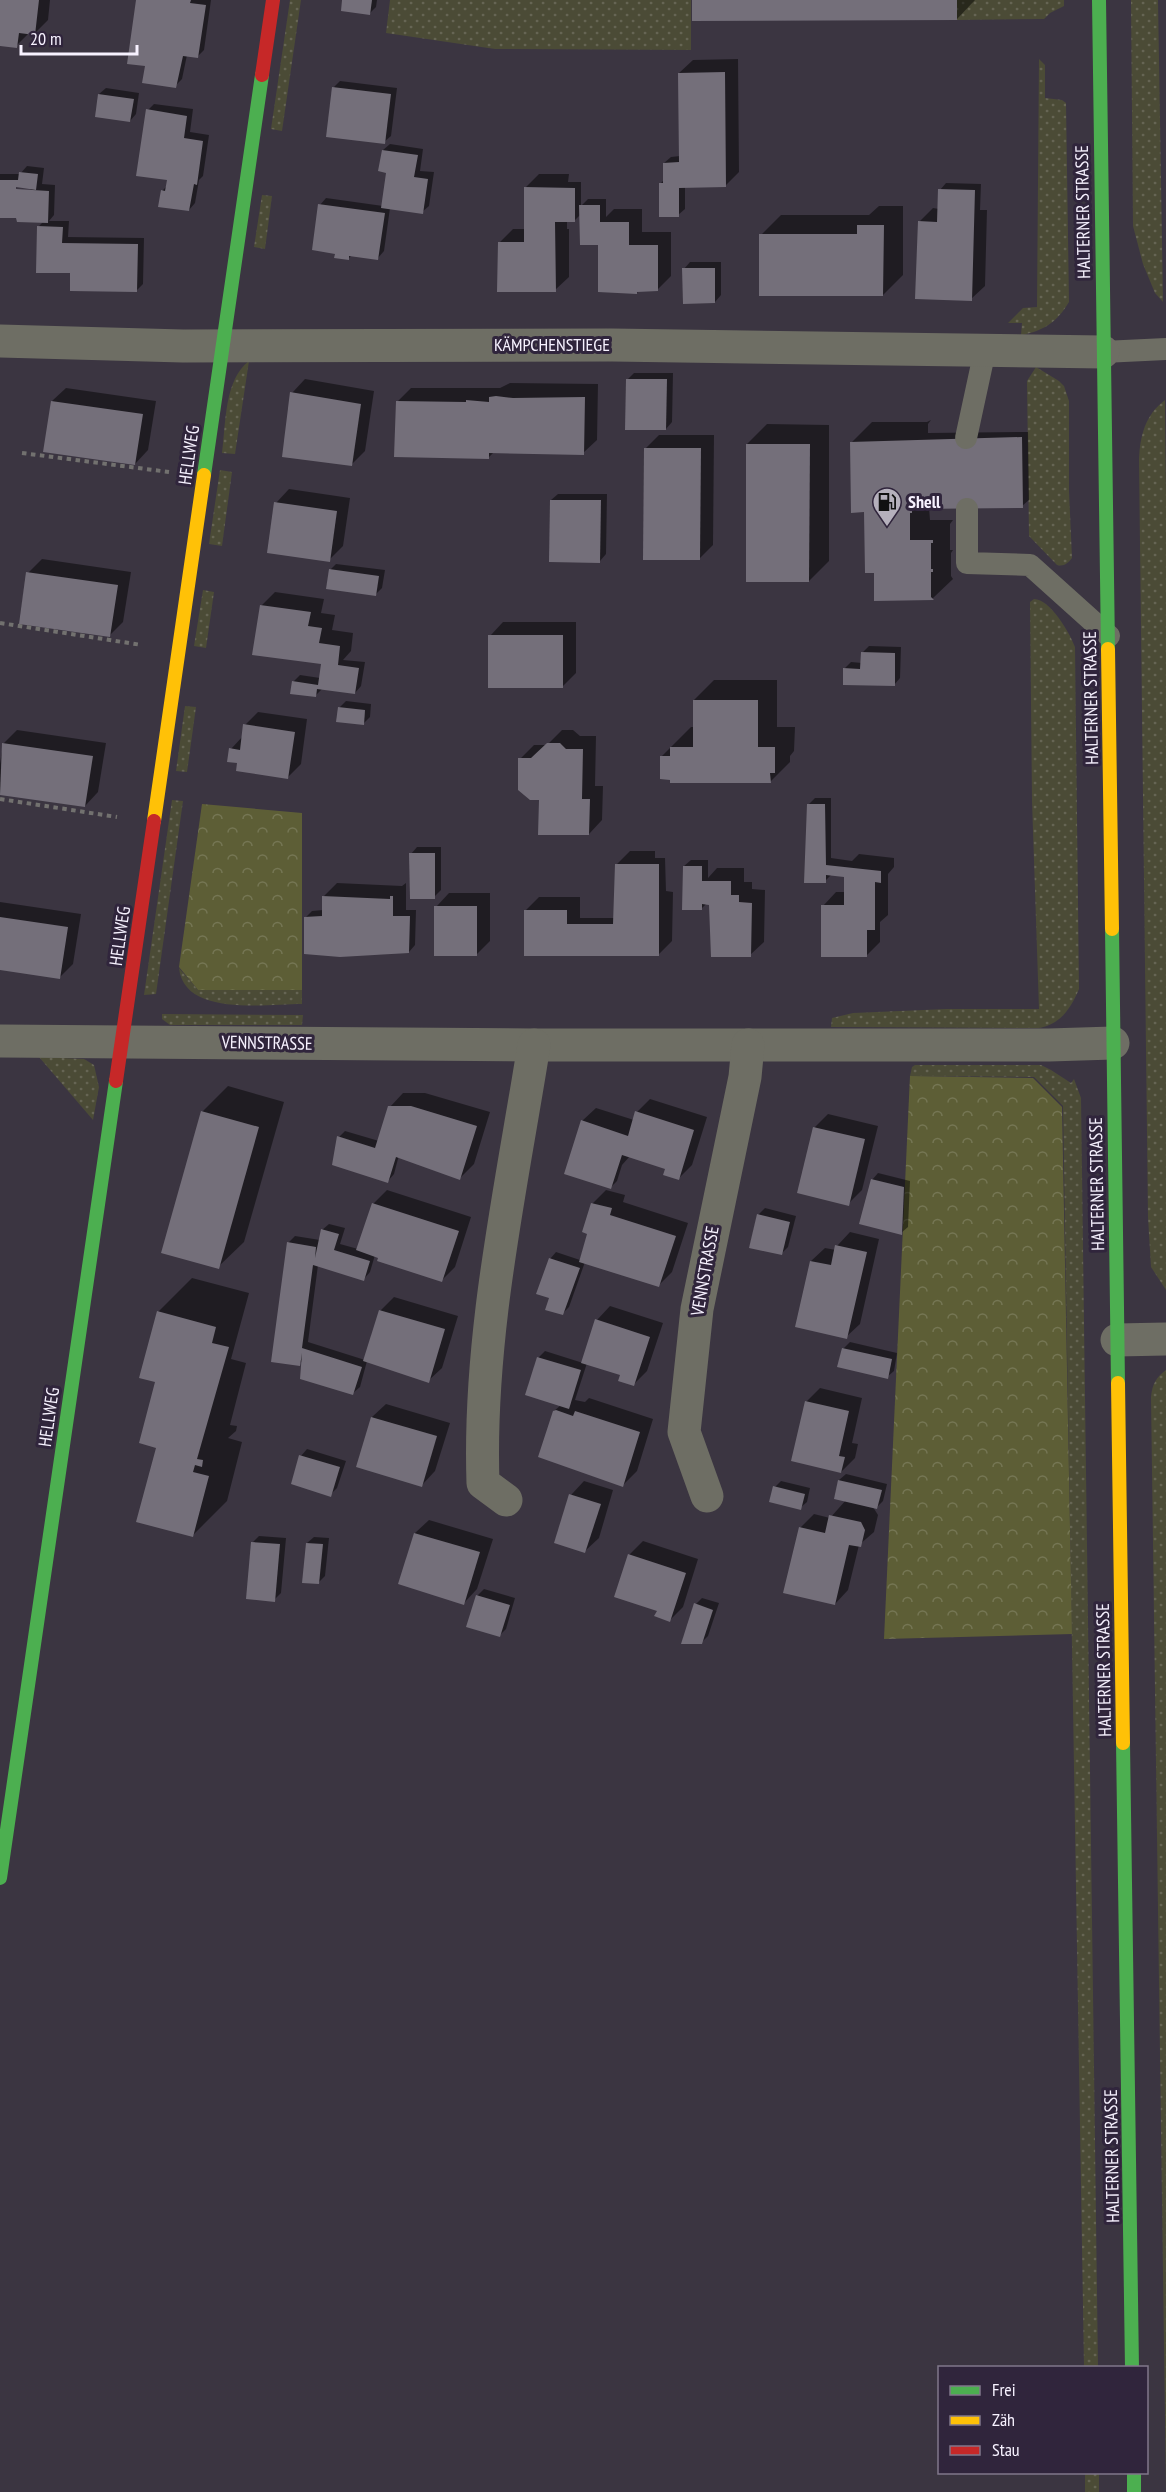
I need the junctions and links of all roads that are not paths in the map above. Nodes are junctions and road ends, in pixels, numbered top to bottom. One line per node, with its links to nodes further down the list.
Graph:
1 (273, 0): 4 (main road, HELLWEG)
2 (1099, 0): 7 (main road, HALTERNER STRASSE)
3 (0, 341): 4 (street, KÄMPCHENSTIEGE)
4 (223, 344): 6 (street, KÄMPCHENSTIEGE); 12 (main road, HELLWEG)
5 (1166, 349): 7 (lane)
6 (985, 350): 7 (street, KÄMPCHENSTIEGE); 8 (lane)
7 (1103, 352): 10 (main road, HALTERNER STRASSE)
8 (966, 438)
9 (967, 509): 10 (lane)
10 (1109, 636): 13 (main road, HALTERNER STRASSE)
11 (0, 1041): 12 (street, VENNSTRASSE)
12 (123, 1042): 14 (street, VENNSTRASSE); 20 (main road, HELLWEG)
13 (1113, 1042): 15 (street, VENNSTRASSE); 17 (main road, HALTERNER STRASSE)
14 (534, 1045): 15 (street, VENNSTRASSE); 19 (street)
15 (748, 1045): 18 (street, VENNSTRASSE)
16 (1166, 1339): 17 (street)
17 (1117, 1340): 21 (main road, HALTERNER STRASSE)
18 (707, 1496)
19 (506, 1500)
20 (0, 1878)
21 (1132, 2366)
22 (1134, 2474): 23 (main road)
23 (1134, 2492)

